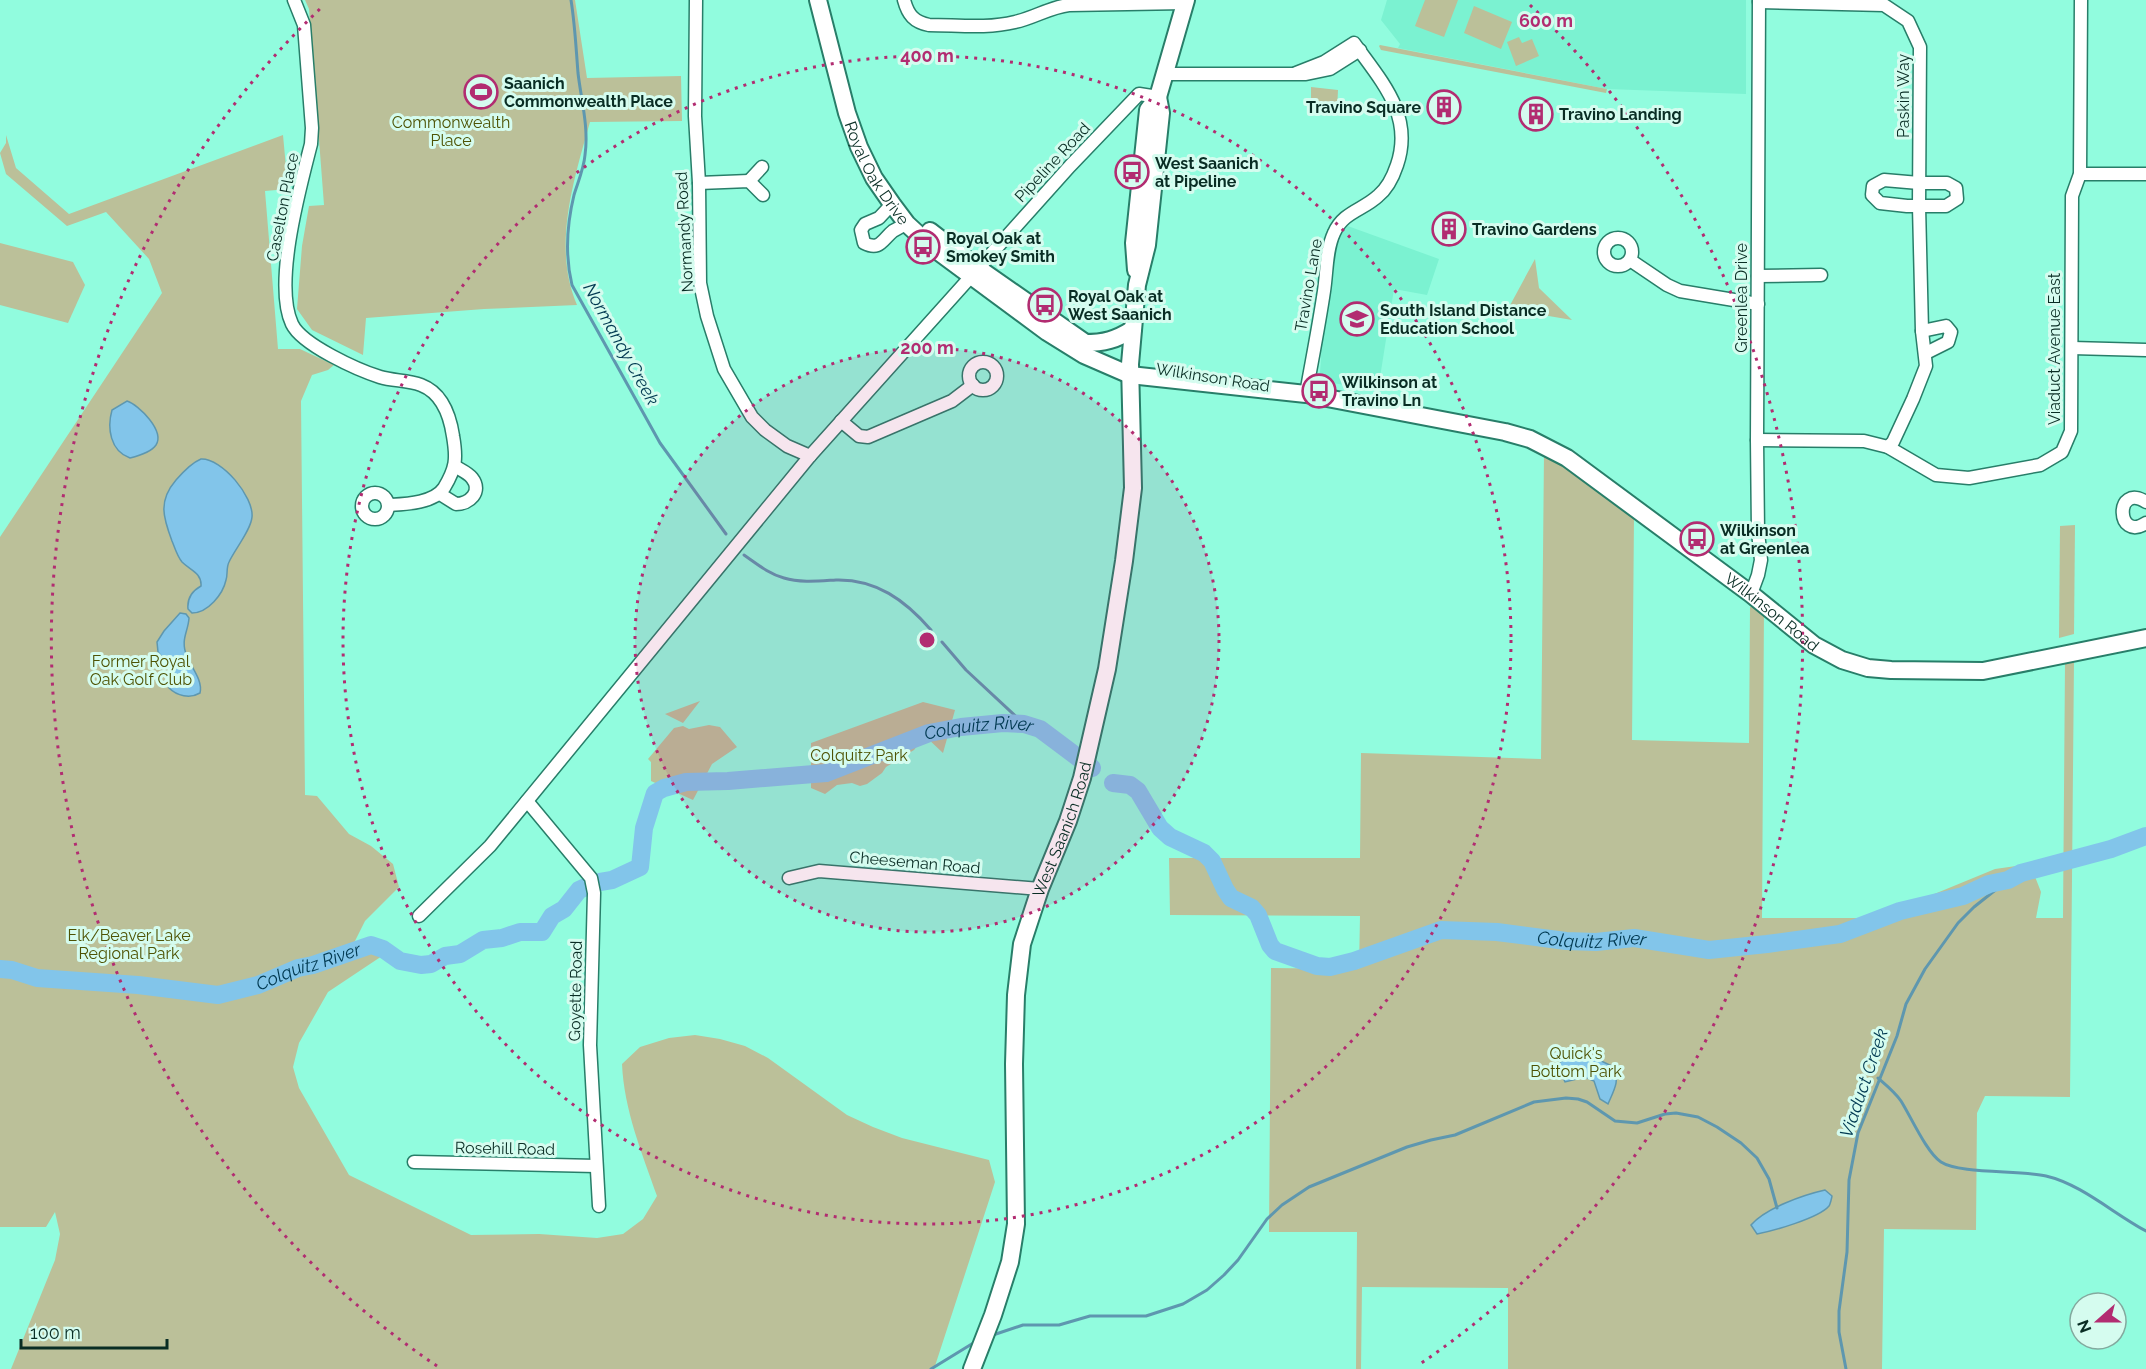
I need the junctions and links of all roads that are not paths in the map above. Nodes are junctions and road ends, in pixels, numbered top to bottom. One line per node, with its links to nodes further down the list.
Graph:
1 (294, 0): 39 (street, Caselton Place)
2 (696, 0): 15 (street, Normandy Road)
3 (818, 0): 18 (main road, Royal Oak Drive)
4 (827, 0): 22 (main road, Royal Oak Drive)
5 (904, 0): 8 (street)
6 (2081, 0): 12 (street, Viaduct Avenue East)
7 (1759, 1): 16 (street, Paskin Way); 24 (street, Greenlea Drive)
8 (1186, 2): 9 (main road, West Saanich Road)
9 (1166, 74): 10 (main road, West Saanich Road); 34 (street, Travino Lane)
10 (1158, 97): 22 (street, Pipeline Road); 26 (main road, West Saanich Road)
11 (762, 167): 14 (street)
12 (2080, 174): 13 (street); 29 (street, Viaduct Avenue East)
13 (2146, 174)
14 (749, 181): 15 (street); 17 (street)
15 (699, 183): 38 (street, Normandy Road)
16 (1919, 183): 19 (street, Paskin Way); 19 (street); 19 (street)
17 (763, 195)
18 (892, 204): 20 (main road, Royal Oak Drive); 20 (street)
19 (1919, 206): 27 (street, Paskin Way)
20 (907, 224): 22 (main road, Royal Oak Drive)
21 (1630, 260): 25 (street)
22 (975, 273): 28 (main road, Royal Oak Drive); 32 (main road, Royal Oak Drive); 35 (street)
23 (1821, 275): 24 (street)
24 (1758, 276): 25 (street, Greenlea Drive)
25 (1758, 304): 36 (street, Greenlea Drive)
26 (1133, 329): 28 (main road); 32 (main road, West Saanich Road)
27 (1922, 331): 31 (street, Paskin Way); 31 (street)
28 (1084, 343): 32 (main road, Royal Oak Drive)
29 (2072, 348): 30 (street); 37 (street, Viaduct Avenue East)
30 (2146, 350)
31 (1926, 353): 37 (street, Paskin Way)
32 (1130, 370): 34 (main road, Wilkinson Road); 48 (main road, West Saanich Road)
33 (973, 386): 35 (street)
34 (1305, 394): 44 (main road, Wilkinson Road)
35 (841, 421): 38 (street)
36 (1757, 440): 37 (street, Viaduct Avenue East); 44 (street, Greenlea Drive)
37 (1888, 447)
38 (810, 456): 46 (street)
39 (456, 467): 40 (street); 40 (street)
40 (440, 494): 42 (street)
41 (2146, 502): 43 (street)
42 (389, 504)
43 (2146, 523)
44 (1751, 594): 45 (main road, Wilkinson Road)
45 (2146, 638)
46 (527, 801): 49 (street); 51 (street, Goyette Road)
47 (789, 878): 48 (street, Cheeseman Road)
48 (1040, 889): 53 (main road, West Saanich Road)
49 (419, 916)
50 (414, 1162): 51 (street, Rosehill Road)
51 (596, 1166): 52 (street, Goyette Road)
52 (599, 1206)
53 (972, 1369)

